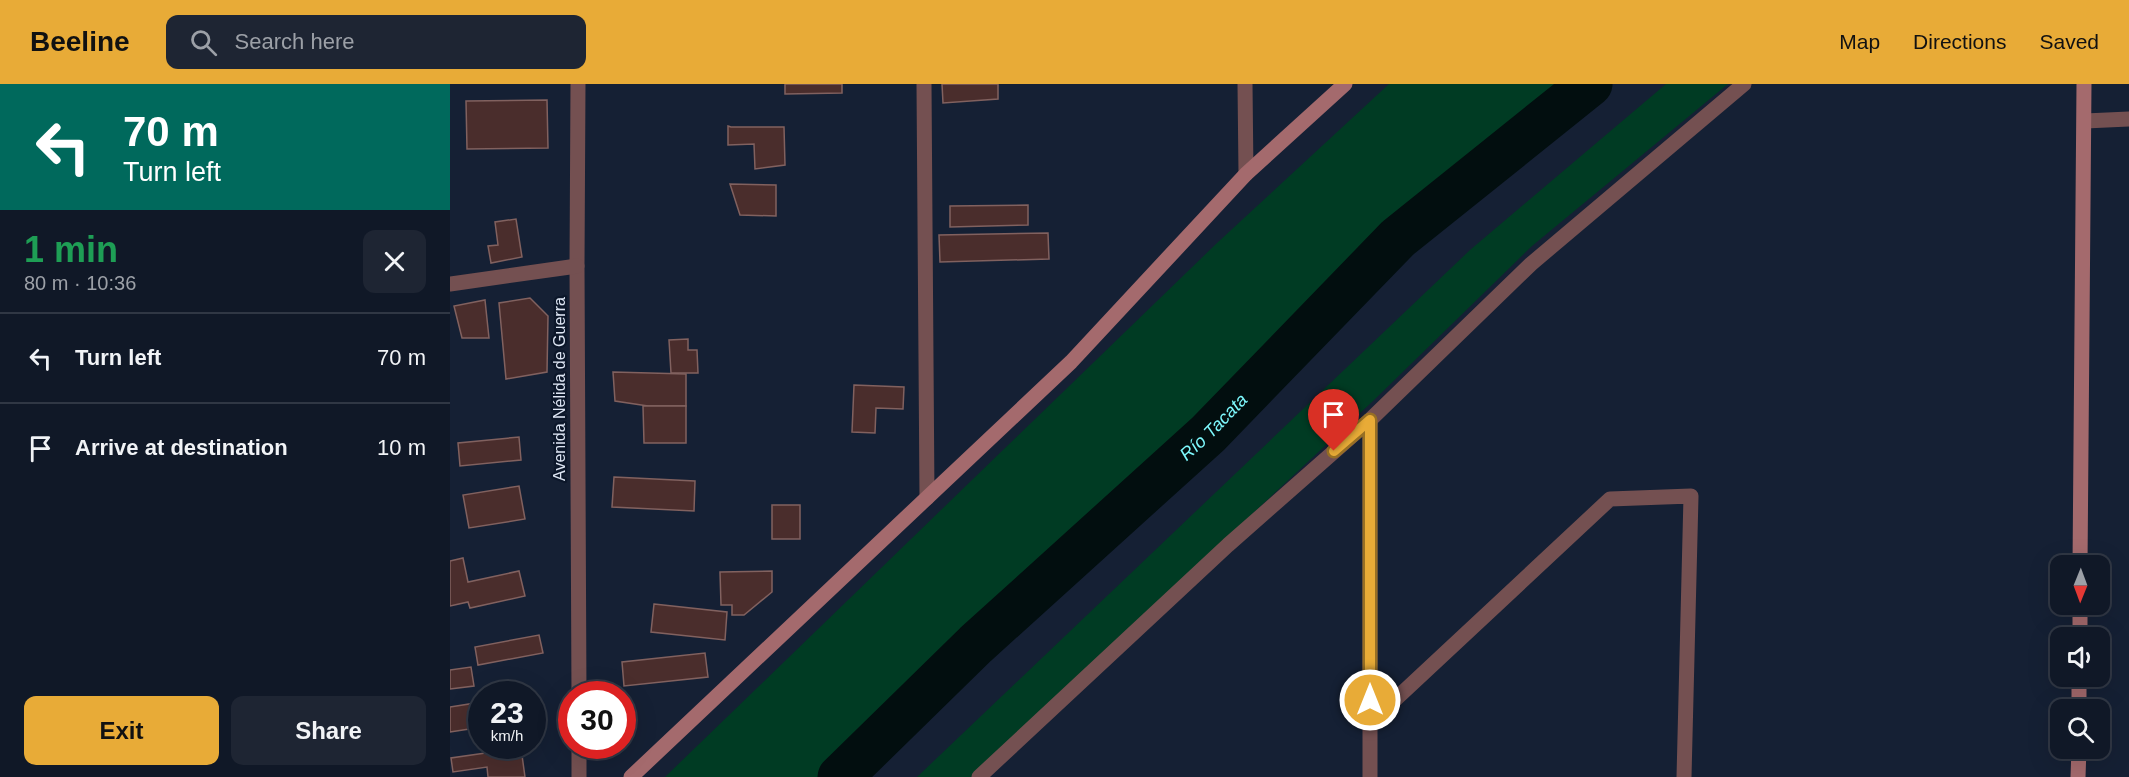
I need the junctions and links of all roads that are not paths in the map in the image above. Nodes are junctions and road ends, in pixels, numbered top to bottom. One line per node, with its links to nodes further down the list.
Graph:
1 (578, 84): 10 (street, Avenida Nélida de Guerra)
2 (924, 84): 13 (street)
3 (1245, 84): 9 (street)
4 (1345, 84): 9 (street)
5 (1744, 84): 12 (street)
6 (2084, 84): 8 (street)
7 (2129, 119): 8 (street)
8 (2085, 121): 14 (street)
9 (1246, 174): 13 (street)
10 (577, 266): 11 (street); 15 (street, Avenida Nélida de Guerra)
11 (450, 284)
12 (1370, 420): 16 (street); 21 (street)
13 (927, 498): 20 (street)
14 (2080, 555)
15 (579, 681)
16 (1370, 723): 22 (street); 23 (street)
17 (579, 759): 19 (street)
18 (2079, 759): 24 (street)
19 (579, 777)
20 (631, 777)
21 (979, 777)
22 (1370, 777)
23 (1684, 777)
24 (2078, 777)

